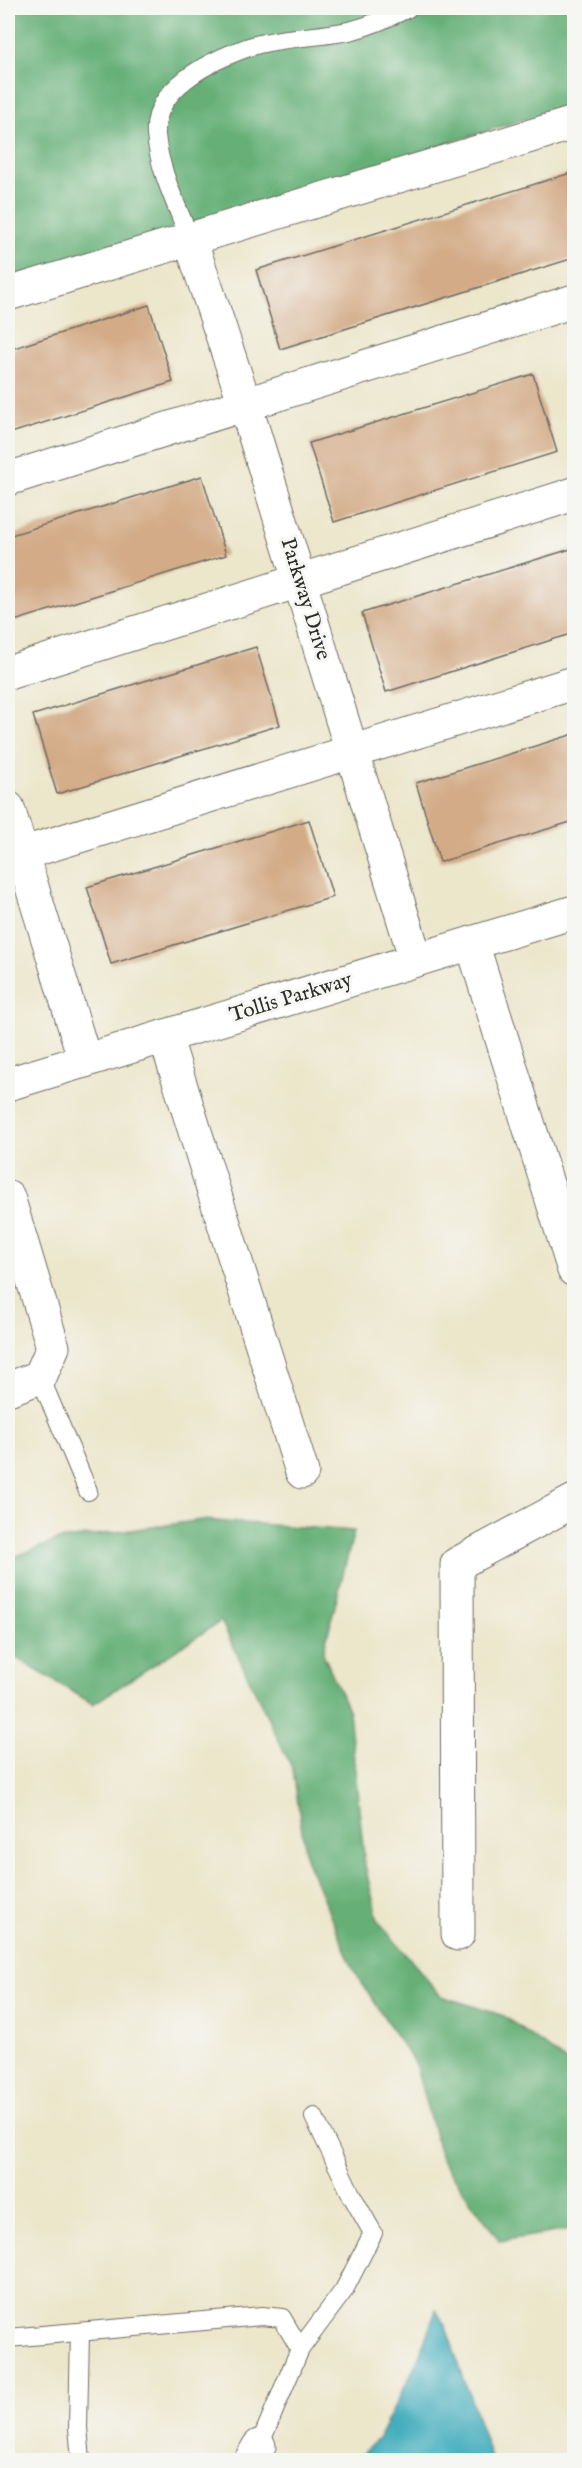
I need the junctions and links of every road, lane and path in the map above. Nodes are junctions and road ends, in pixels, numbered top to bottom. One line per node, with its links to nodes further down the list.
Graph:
1 (408, 8): 3 (lane)
2 (574, 123): 3 (street)
3 (190, 239): 4 (street); 6 (street, Parkway Drive)
4 (8, 294)
5 (574, 301): 6 (street)
6 (244, 404): 7 (street); 9 (street, Parkway Drive)
7 (8, 479)
8 (574, 494): 9 (street)
9 (299, 582): 10 (street); 12 (street, Parkway Drive)
10 (8, 673)
11 (574, 683): 12 (street)
12 (352, 751): 14 (street); 17 (street, Parkway Drive)
13 (8, 808): 14 (street)
14 (21, 854): 19 (street)
15 (574, 912): 16 (street, Tollis Parkway)
16 (472, 943): 17 (street, Tollis Parkway); 22 (street)
17 (416, 960): 18 (street, Tollis Parkway)
18 (165, 1036): 19 (street, Tollis Parkway); 25 (street)
19 (85, 1061): 20 (street, Tollis Parkway)
20 (8, 1084)
21 (8, 1197): 23 (street)
22 (574, 1270)
23 (40, 1377): 24 (street); 26 (lane)
24 (8, 1389)
25 (302, 1472)
26 (88, 1491)
27 (574, 1501): 28 (street)
28 (458, 1934)
29 (314, 2117): 32 (lane)
30 (80, 2332): 31 (lane); 32 (lane); 34 (lane)
31 (8, 2338)
32 (300, 2349): 33 (lane)
33 (255, 2453)
34 (81, 2460)

